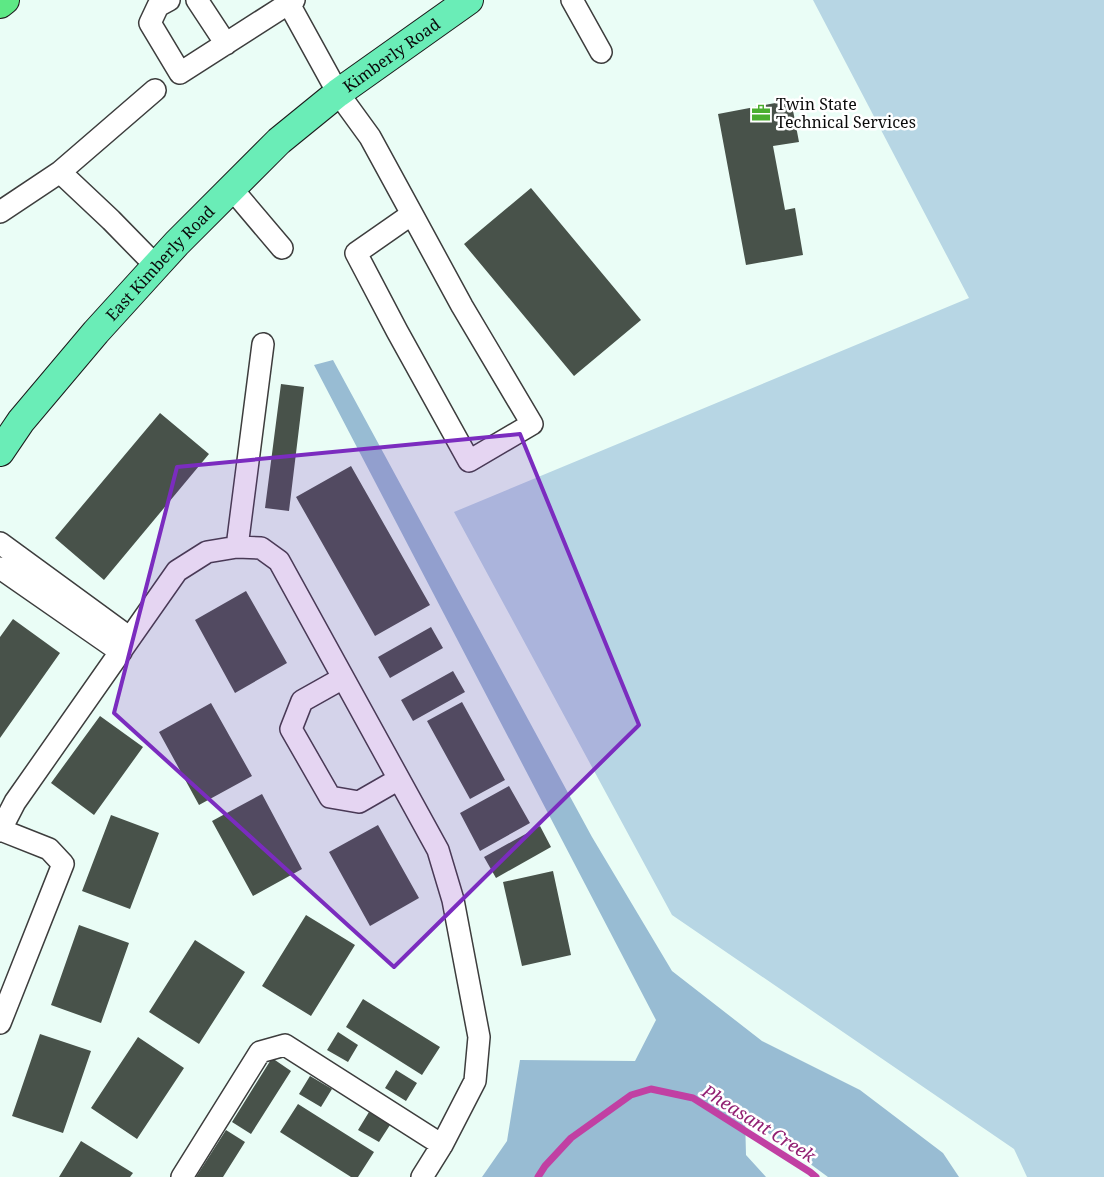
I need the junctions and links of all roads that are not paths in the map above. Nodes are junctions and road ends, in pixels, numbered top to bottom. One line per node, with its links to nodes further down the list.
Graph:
1 (5, 0): 7 (highway)
2 (169, 0): 8 (lane)
3 (197, 0): 8 (lane)
4 (469, 0): 11 (main road, Kimberly Road)
5 (572, 0): 9 (lane)
6 (291, 2): 8 (lane); 11 (lane)
7 (0, 4)
8 (226, 44)
9 (601, 52)
10 (155, 90): 12 (lane)
11 (338, 93): 13 (main road, East Kimberly Road); 15 (lane)
12 (60, 172): 14 (lane); 17 (lane)
13 (232, 188): 16 (lane); 17 (main road, East Kimberly Road)
14 (0, 212)
15 (412, 214): 15 (lane)
16 (282, 248)
17 (156, 266): 19 (main road, East Kimberly Road)
18 (263, 344): 21 (lane)
19 (0, 452)
20 (0, 543): 23 (lane)
21 (237, 547): 23 (lane); 24 (lane)
22 (0, 568): 23 (lane)
23 (125, 645): 26 (lane)
24 (343, 678): 25 (lane); 25 (lane)
25 (399, 780): 28 (lane)
26 (0, 831): 27 (lane)
27 (0, 1023)
28 (442, 1145): 29 (lane); 30 (lane)
29 (182, 1177)
30 (422, 1177)

